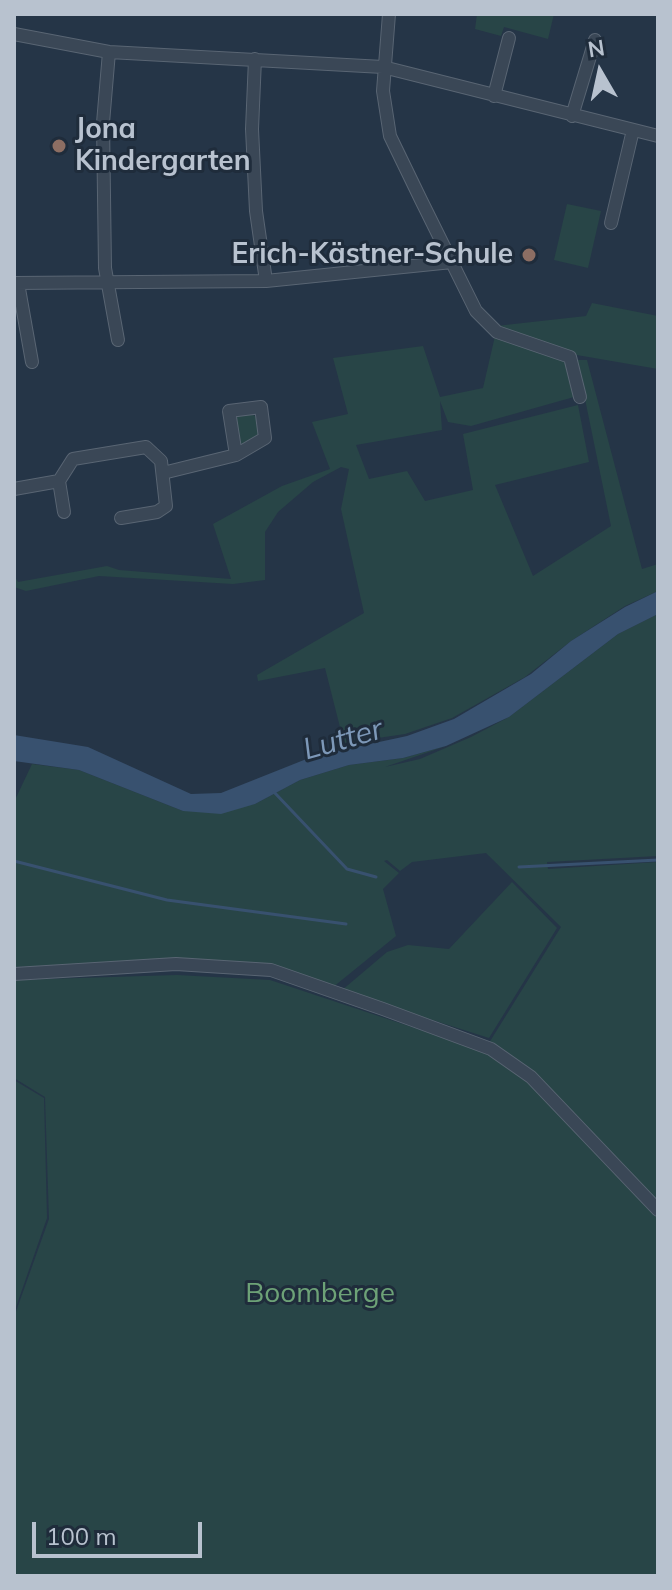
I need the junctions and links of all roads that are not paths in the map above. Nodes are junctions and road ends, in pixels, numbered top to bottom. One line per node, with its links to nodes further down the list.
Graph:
1 (389, 14): 7 (street)
2 (14, 34): 5 (street)
3 (509, 38): 8 (street)
4 (595, 40): 9 (street)
5 (109, 52): 6 (street); 15 (street)
6 (255, 59): 7 (street); 14 (street)
7 (383, 67): 8 (street); 13 (street)
8 (494, 96): 9 (street)
9 (572, 116): 10 (street)
10 (633, 130): 11 (street); 12 (street)
11 (658, 136)
12 (611, 223)
13 (452, 262): 14 (street); 19 (street)
14 (266, 281): 15 (street)
15 (107, 282): 16 (street); 17 (street)
16 (16, 283): 18 (street)
17 (118, 340)
18 (32, 362)
19 (580, 397)
20 (236, 455): 21 (street)
21 (163, 473): 22 (street); 25 (street)
22 (59, 481): 23 (street); 24 (street)
23 (14, 489)
24 (64, 512)
25 (121, 518)
26 (14, 974): 27 (street)
27 (658, 1210)

